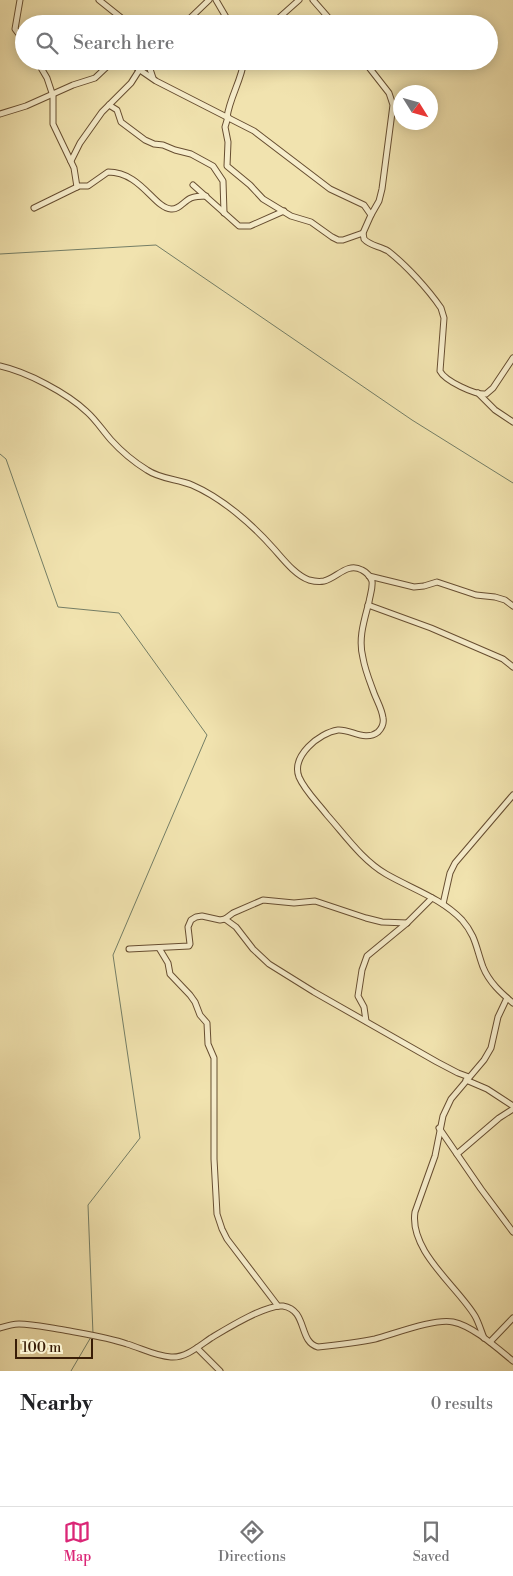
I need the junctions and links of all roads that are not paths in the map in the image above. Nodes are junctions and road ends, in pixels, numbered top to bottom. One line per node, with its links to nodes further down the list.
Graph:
1 (20, 0): 7 (street)
2 (99, 0): 8 (street)
3 (208, 0): 9 (street)
4 (216, 0): 10 (street)
5 (299, 0): 11 (street)
6 (313, 0): 12 (street)
7 (18, 15)
8 (118, 15)
9 (193, 15)
10 (225, 15)
11 (282, 15)
12 (326, 15)
13 (42, 70): 21 (street)
14 (105, 70): 21 (street)
15 (139, 70): 22 (street)
16 (141, 70): 20 (street)
17 (150, 70): 20 (street)
18 (242, 70): 24 (street)
19 (371, 70): 32 (street)
20 (153, 79): 24 (street)
21 (53, 96): 23 (street); 25 (street)
22 (109, 104): 25 (street); 31 (street)
23 (0, 114)
24 (227, 117): 30 (street); 32 (street)
25 (71, 161): 27 (street)
26 (193, 185): 28 (street)
27 (77, 187): 28 (street); 29 (street)
28 (206, 196): 31 (street)
29 (34, 208)
30 (284, 212): 31 (street); 33 (street)
31 (224, 213)
32 (371, 215): 33 (street)
33 (363, 233): 36 (street)
34 (513, 358): 36 (street)
35 (0, 366): 38 (street)
36 (477, 393): 37 (street)
37 (513, 422)
38 (369, 576): 39 (street); 40 (street)
39 (368, 605): 41 (street); 43 (street)
40 (513, 606)
41 (513, 667)
42 (513, 795): 44 (street)
43 (432, 898): 44 (street); 46 (street)
44 (443, 904): 49 (street)
45 (225, 919): 46 (street); 47 (street); 51 (street)
46 (407, 923): 51 (street)
47 (159, 948): 48 (street); 57 (street)
48 (129, 949)
49 (507, 998): 50 (street); 52 (street)
50 (513, 1003)
51 (366, 1021): 52 (street)
52 (468, 1078): 53 (street); 54 (street)
53 (513, 1108): 55 (street)
54 (439, 1128): 55 (street); 60 (street)
55 (457, 1154): 56 (street)
56 (513, 1232)
57 (278, 1306): 60 (street); 62 (street)
58 (513, 1318): 61 (street)
59 (0, 1328): 62 (street)
60 (484, 1339): 61 (street)
61 (490, 1342): 63 (street)
62 (197, 1348): 64 (street)
63 (513, 1361)
64 (220, 1371)

